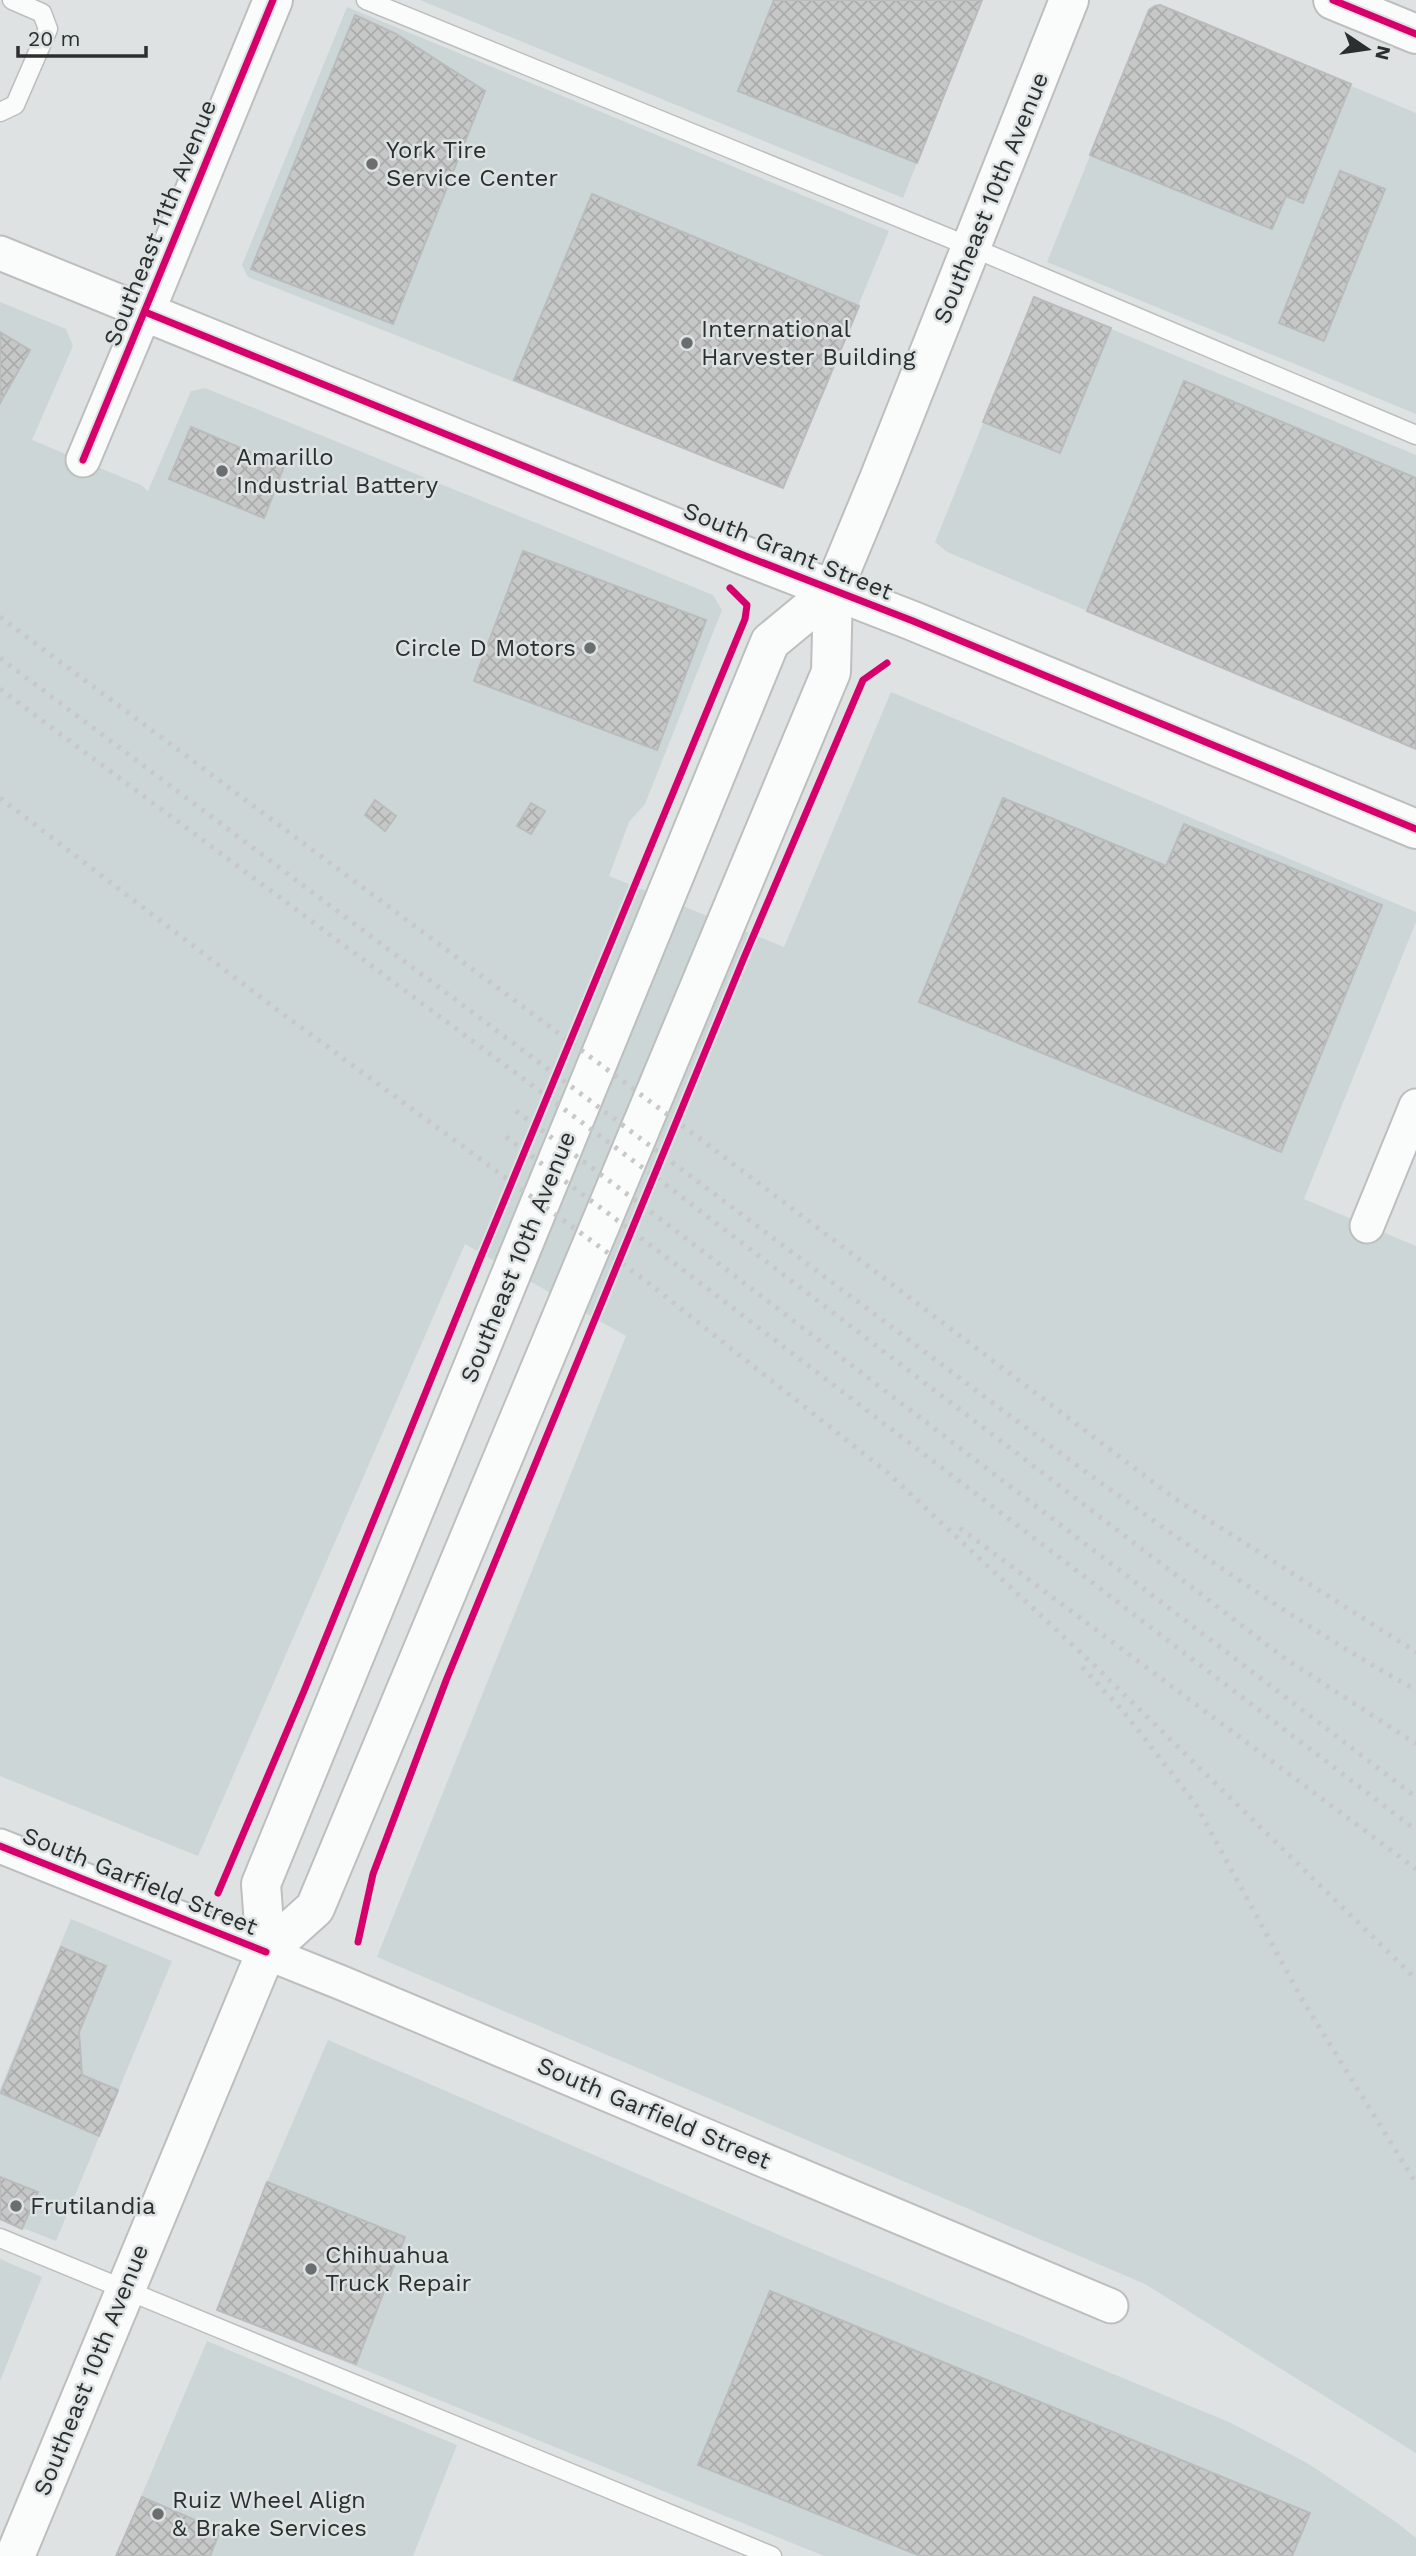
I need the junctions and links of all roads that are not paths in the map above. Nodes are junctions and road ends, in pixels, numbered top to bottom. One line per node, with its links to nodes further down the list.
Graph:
1 (12, 0): 7 (lane)
2 (273, 0): 10 (main road, Southeast 11th Avenue)
3 (366, 0): 8 (lane)
4 (1069, 0): 8 (main road, Southeast 10th Avenue)
5 (1333, 0): 6 (main road)
6 (1416, 34)
7 (0, 112)
8 (971, 247): 11 (lane); 13 (main road, Southeast 10th Avenue)
9 (0, 253): 10 (street, South Grant Street)
10 (145, 312): 12 (street, Southeast 11th Avenue); 13 (main road, South Grant Street)
11 (1416, 435)
12 (83, 460)
13 (833, 590): 14 (main road, South Grant Street); 18 (main road, Southeast 10th Avenue); 18 (main road, Southeast 10th Avenue)
14 (1416, 829)
15 (1416, 1105): 16 (street)
16 (1367, 1226)
17 (0, 1846): 18 (street, South Garfield Street)
18 (266, 1952): 20 (main road, Southeast 10th Avenue); 21 (street, South Garfield Street)
19 (0, 2238): 20 (lane)
20 (125, 2289): 22 (main road, Southeast 10th Avenue); 23 (lane)
21 (1111, 2306)
22 (15, 2556)
23 (772, 2556)

